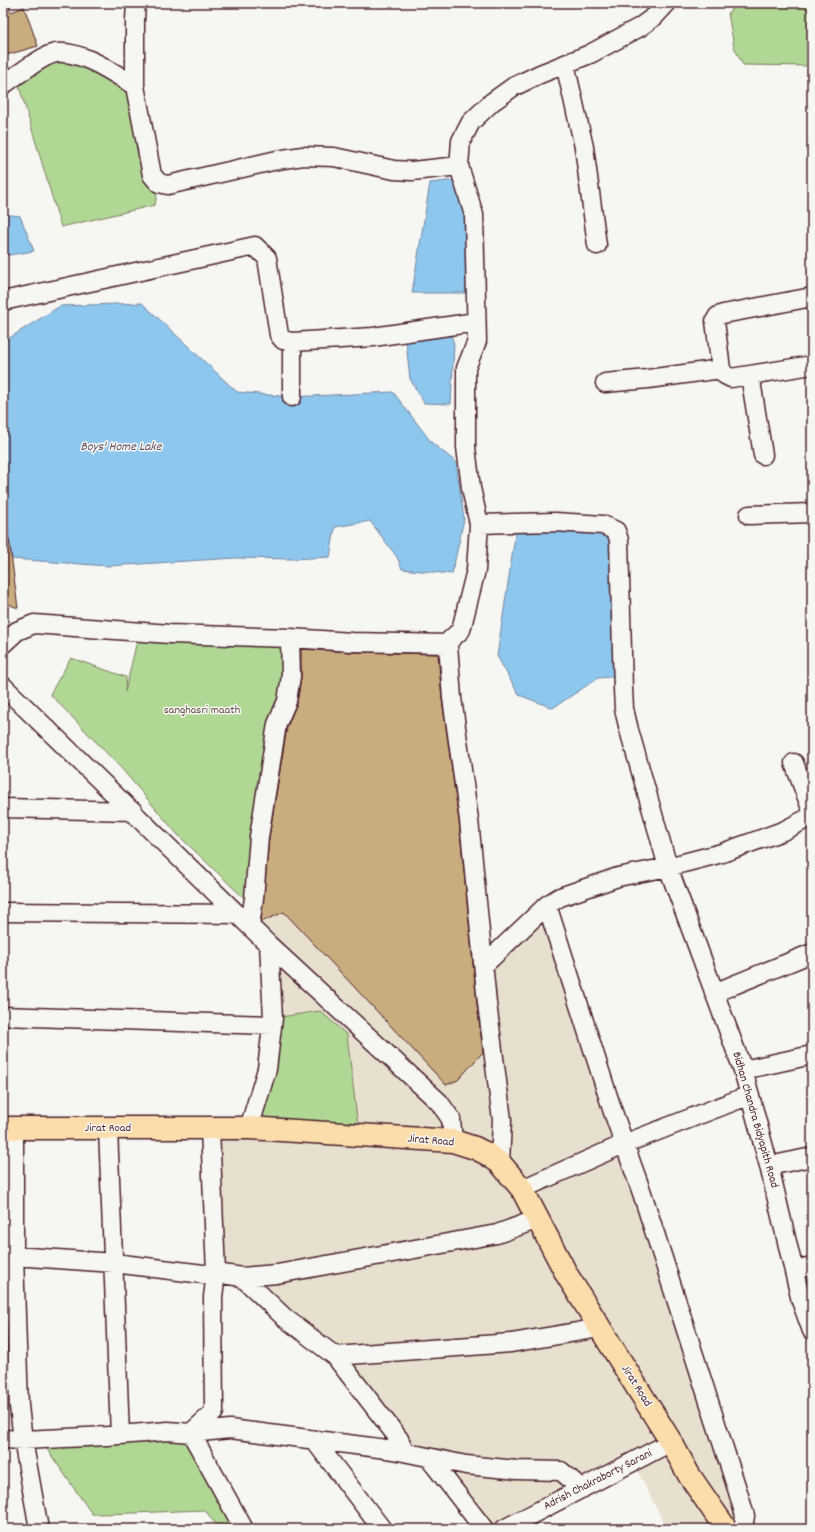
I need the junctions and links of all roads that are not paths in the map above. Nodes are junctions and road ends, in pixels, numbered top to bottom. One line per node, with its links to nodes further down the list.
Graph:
1 (136, 3): 5 (street)
2 (667, 3): 3 (street)
3 (565, 64): 6 (street); 7 (street)
4 (3, 85): 5 (street)
5 (135, 86): 6 (street)
6 (459, 166): 10 (street)
7 (597, 245)
8 (812, 297): 13 (street)
9 (3, 301): 11 (street)
10 (476, 322): 11 (street); 20 (street)
11 (292, 342): 16 (street)
12 (812, 365): 14 (street)
13 (721, 369): 14 (street); 15 (street)
14 (750, 375): 17 (street)
15 (605, 383)
16 (292, 397)
17 (763, 454)
18 (812, 513): 19 (street)
19 (749, 514)
20 (479, 524): 23 (street); 30 (street, Bidhan Chandra Bidyapith Road)
21 (290, 638): 22 (street); 23 (street); 33 (street)
22 (3, 644)
23 (448, 644): 36 (street)
24 (3, 686): 27 (street)
25 (794, 762): 28 (street)
26 (3, 808): 27 (street)
27 (133, 811): 33 (street)
28 (812, 811)
29 (812, 816): 30 (street)
30 (668, 867): 31 (street); 37 (street, Bidhan Chandra Bidyapith Road)
31 (547, 905): 36 (street); 48 (street)
32 (3, 912): 33 (street)
33 (244, 920): 34 (street)
34 (269, 945): 39 (street); 47 (street)
35 (812, 954): 37 (street)
36 (484, 965): 50 (street)
37 (714, 994): 41 (street, Bidhan Chandra Bidyapith Road)
38 (3, 1016): 39 (street)
39 (272, 1025): 46 (street)
40 (812, 1055): 41 (street)
41 (743, 1070): 42 (street, Bidhan Chandra Bidyapith Road)
42 (750, 1095): 48 (street); 51 (street, Bidhan Chandra Bidyapith Road)
43 (8, 1128): 44 (main road, Jirat Road); 54 (street)
44 (108, 1128): 45 (main road, Jirat Road); 55 (street)
45 (210, 1128): 46 (main road, Jirat Road); 58 (street)
46 (249, 1128): 47 (main road, Jirat Road)
47 (453, 1141): 50 (main road, Jirat Road)
48 (624, 1144): 52 (street); 80 (street)
49 (812, 1157): 51 (street)
50 (500, 1164): 52 (main road, Jirat Road)
51 (769, 1166): 57 (street, Bidhan Chandra Bidyapith Road)
52 (522, 1189): 53 (main road, Jirat Road)
53 (538, 1219): 59 (street); 60 (main road, Jirat Road)
54 (8, 1255): 55 (street); 66 (street)
55 (114, 1263): 58 (street); 64 (street)
56 (812, 1266): 57 (street)
57 (794, 1270): 61 (street, Bidhan Chandra Bidyapith Road)
58 (216, 1274): 59 (street); 63 (street)
59 (242, 1277): 62 (street)
60 (600, 1328): 62 (street); 68 (main road, Jirat Road)
61 (812, 1331)
62 (335, 1356): 69 (street)
63 (191, 1433): 64 (street); 67 (street); 75 (street)
64 (120, 1435): 66 (street)
65 (3, 1439): 66 (street)
66 (23, 1440): 74 (street)
67 (314, 1440): 69 (street); 76 (street)
68 (671, 1442): 71 (street, Adrish Chakraborty Sarani); 72 (main road, Jirat Road)
69 (405, 1452): 70 (street)
70 (429, 1458): 71 (street); 77 (street)
71 (582, 1489): 73 (street, Adrish Chakraborty Sarani)
72 (714, 1520): 79 (main road, Jirat Road)
73 (522, 1525): 78 (street, Adrish Chakraborty Sarani)
74 (39, 1529)
75 (244, 1529)
76 (382, 1529)
77 (484, 1529)
78 (504, 1529)
79 (726, 1529)
80 (743, 1529)

